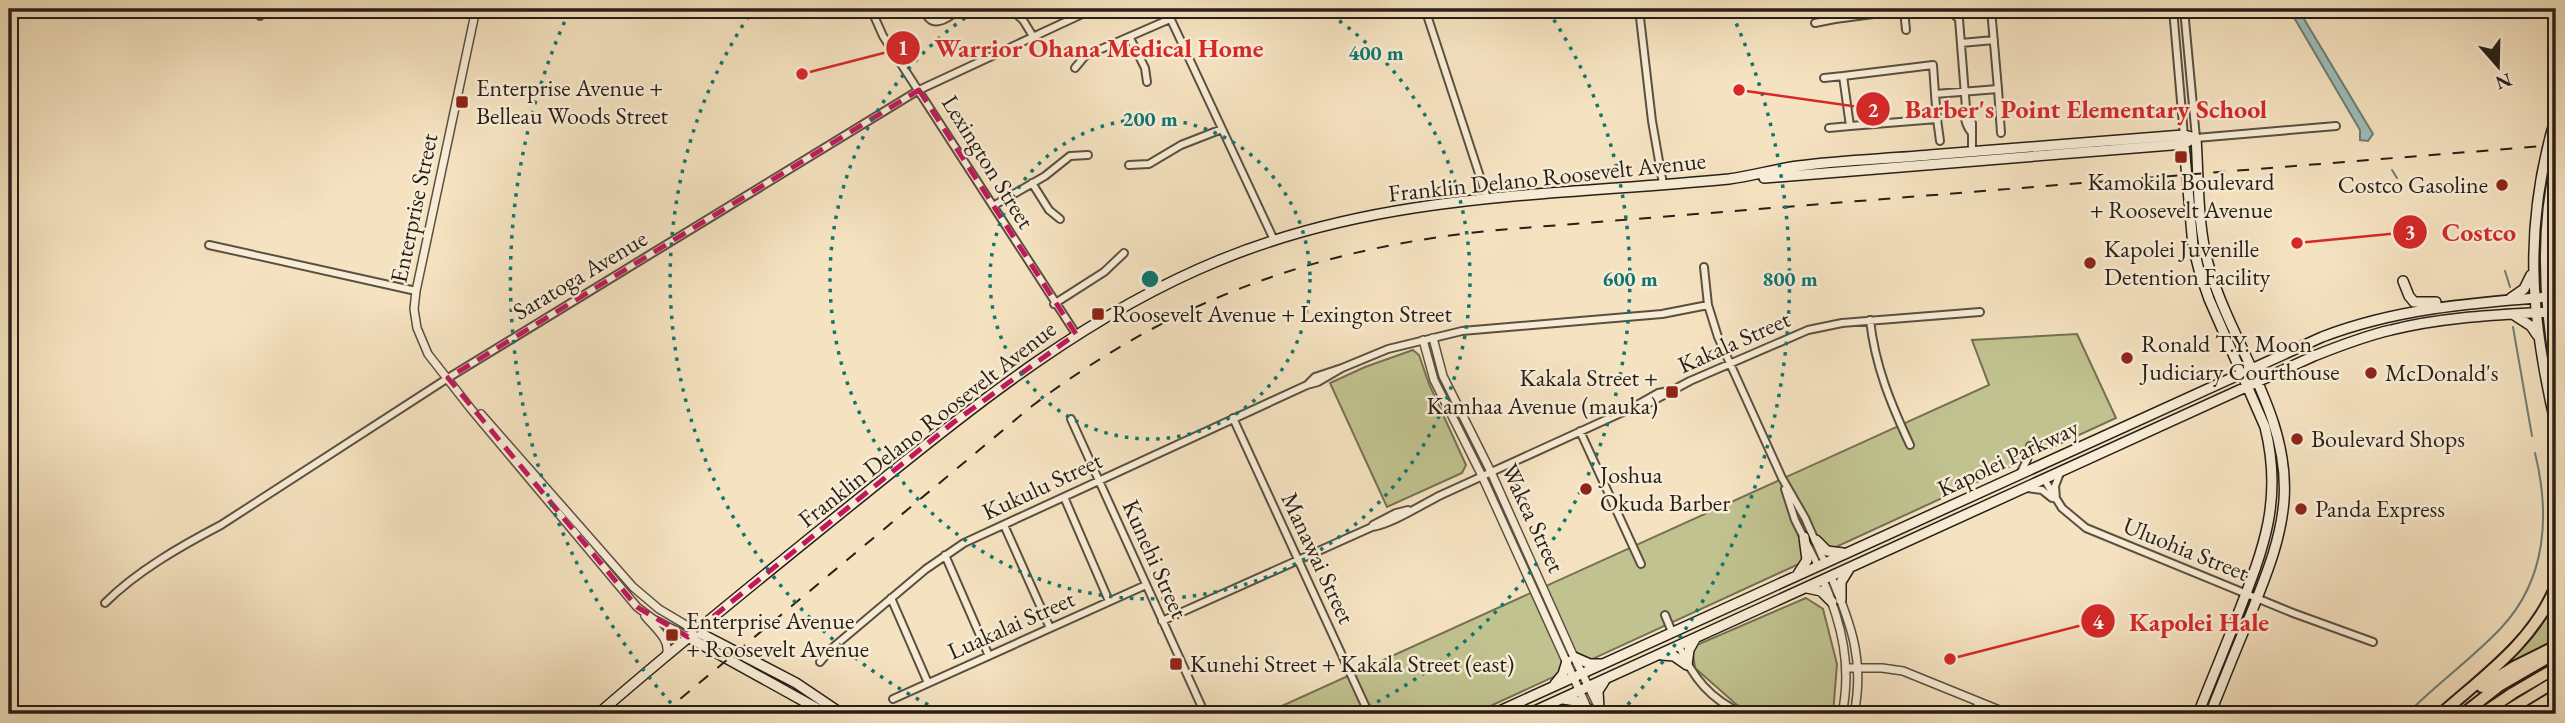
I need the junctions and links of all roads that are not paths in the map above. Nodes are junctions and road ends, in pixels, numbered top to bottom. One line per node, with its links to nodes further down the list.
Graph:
1 (476, 9): 62 (street, Enterprise Street)
2 (871, 9): 29 (street, Lexington Street)
3 (923, 9): 4 (street)
4 (960, 9)
5 (1011, 9): 20 (street)
6 (1093, 9): 20 (street, Saratoga Avenue)
7 (1166, 9): 16 (street)
8 (1425, 9): 49 (street)
9 (1639, 9): 48 (street)
10 (1833, 9): 17 (street)
11 (1949, 9): 23 (street)
12 (1991, 9): 22 (street)
13 (2173, 9): 40 (street)
14 (2184, 9): 39 (street)
15 (1904, 10): 17 (street); 19 (street)
16 (1170, 19): 21 (street); 37 (street)
17 (1835, 19): 18 (street)
18 (1815, 23)
19 (1906, 30)
20 (1034, 38): 29 (street, Saratoga Avenue)
21 (1130, 38): 24 (street); 27 (street)
22 (1994, 40): 23 (street); 28 (street)
23 (1961, 43): 30 (street)
24 (1075, 68)
25 (1843, 75): 26 (street); 31 (street); 34 (street)
26 (1824, 78)
27 (1147, 82)
28 (1998, 89): 30 (street); 38 (street)
29 (919, 90): 50 (street, Lexington Street); 83 (street, Saratoga Avenue)
30 (1965, 92): 31 (street); 42 (street)
31 (1935, 94): 33 (street)
32 (2556, 116): 56 (main road)
33 (1937, 119): 34 (street); 41 (street)
34 (1850, 126): 36 (street)
35 (2336, 126): 39 (street, Franklin Delano Roosevelt Avenue)
36 (1829, 128)
37 (1222, 129): 45 (street); 52 (street)
38 (2001, 133)
39 (2196, 138): 40 (main road, Franklin Delano Roosevelt Avenue); 58 (main road)
40 (2184, 139): 42 (main road, Franklin Delano Roosevelt Avenue); 46 (main road, Franklin Delano Roosevelt Avenue); 60 (main road)
41 (1940, 141)
42 (1972, 152): 46 (main road, Franklin Delano Roosevelt Avenue)
43 (1088, 155): 47 (street)
44 (2556, 162): 57 (main road)
45 (1129, 165)
46 (1734, 178): 48 (main road, Franklin Delano Roosevelt Avenue)
47 (1032, 184): 50 (street); 51 (street)
48 (1663, 184): 49 (main road, Franklin Delano Roosevelt Avenue)
49 (1487, 198): 52 (main road, Franklin Delano Roosevelt Avenue)
50 (993, 206): 66 (street, Lexington Street)
51 (1060, 219)
52 (1274, 240): 75 (main road, Franklin Delano Roosevelt Avenue)
53 (209, 245): 62 (street)
54 (1124, 253): 66 (street)
55 (1704, 267): 68 (street)
56 (2533, 267): 64 (main road); 65 (main road)
57 (2546, 275): 61 (street); 63 (main road)
58 (2214, 281): 60 (main road); 81 (main road)
59 (2403, 281): 67 (main road)
60 (2204, 286): 81 (main road)
61 (2556, 287)
62 (415, 291): 83 (street, Enterprise Street)
63 (2552, 297): 64 (main road, Kapolei Parkway); 70 (main road)
64 (2535, 298): 65 (main road, Kapolei Parkway); 71 (main road)
65 (2507, 301): 67 (main road, Kapolei Parkway)
66 (1054, 303): 75 (street, Lexington Street)
67 (2479, 303): 81 (main road, Kapolei Parkway)
68 (1708, 305): 77 (street, Kukulu Street); 80 (street)
69 (1980, 312): 73 (street, Kakala Street)
70 (2552, 312): 71 (main road, Kapolei Parkway); 79 (main road)
71 (2536, 313): 72 (main road, Kapolei Parkway); 76 (main road)
72 (2512, 314): 76 (main road); 84 (main road, Kapolei Parkway)
73 (1870, 320): 80 (street, Kakala Street); 90 (street)
74 (2556, 324): 79 (street)
75 (1076, 334): 124 (main road, Franklin Delano Roosevelt Avenue)
76 (2538, 337): 88 (main road)
77 (1433, 338): 78 (street, Kukulu Street); 93 (street, Wakea Street)
78 (1423, 340): 86 (street, Kukulu Street); 95 (street, Wakea Street)
79 (2551, 341): 82 (main road)
80 (1730, 363): 89 (street, Kakala Street); 98 (street)
81 (2247, 370): 84 (main road); 91 (main road, Kapolei Parkway)
82 (2556, 373)
83 (448, 378): 85 (street, Enterprise Street); 122 (street, Saratoga Avenue)
84 (2253, 384): 92 (main road, Kapolei Parkway); 116 (main road); 118 (main road)
85 (466, 401): 121 (street, Enterprise Street); 128 (street, Enterprise Street)
86 (1233, 418): 97 (street, Kukulu Street); 107 (street, Manawai Street)
87 (1071, 419): 97 (street, Kunehi Street)
88 (2556, 426)
89 (1580, 431): 93 (street, Kakala Street); 108 (street)
90 (1909, 445)
91 (2038, 465): 94 (main road, Kapolei Parkway); 94 (street); 96 (main road)
92 (2062, 471): 96 (main road, Kapolei Parkway); 101 (street)
93 (1491, 472): 95 (street, Kakala Street); 138 (street, Wakea Street)
94 (2019, 474): 105 (main road, Kapolei Parkway)
95 (1482, 476): 107 (street, Kakala Street); 138 (street, Wakea Street)
96 (2045, 479): 99 (main road, Kapolei Parkway); 101 (street, Uluohia Street)
97 (1099, 480): 100 (street, Kukulu Street); 113 (street, Kunehi Street)
98 (1783, 480): 103 (street); 104 (street)
99 (2024, 488): 101 (street); 110 (main road, Kapolei Parkway)
100 (1064, 497): 102 (street, Kukulu Street); 119 (street)
101 (2056, 501): 116 (street, Uluohia Street)
102 (1004, 525): 106 (street, Kukulu Street); 126 (street)
103 (1804, 537): 109 (street); 111 (main road)
104 (1816, 540): 105 (main road); 109 (street)
105 (1845, 554): 109 (main road, Kapolei Parkway)
106 (945, 555): 117 (street, Kukulu Street); 137 (street)
107 (1297, 560): 125 (street, Kakala Street); 159 (street, Manawai Street)
108 (1641, 564)
109 (1821, 564): 111 (main road, Kapolei Parkway); 112 (main road)
110 (1852, 566): 112 (main road, Kapolei Parkway); 120 (main road)
111 (1796, 576): 127 (main road, Kapolei Parkway)
112 (1827, 578): 115 (main road, Kapolei Parkway); 120 (street)
113 (1146, 585): 119 (street, Luakalai Street); 125 (street, Kunehi Street)
114 (2556, 586): 169 (highway)
115 (1805, 588): 120 (main road); 129 (main road, Kapolei Parkway)
116 (2246, 594): 118 (street, Uluohia Street); 167 (main road)
117 (891, 598): 139 (street, Kukulu Street); 148 (street)
118 (2257, 598): 131 (street, Uluohia Street); 168 (main road)
119 (1109, 601): 126 (street, Luakalai Street)
120 (1837, 601): 142 (street); 143 (street)
121 (634, 602): 128 (street, Enterprise Street); 135 (street)
122 (105, 603)
123 (1665, 615): 127 (street)
124 (708, 621): 128 (main road, Franklin Delano Roosevelt Avenue); 130 (main road)
125 (1162, 621): 158 (street, Kunehi Street)
126 (1050, 628): 137 (street, Luakalai Street)
127 (1672, 632): 132 (main road); 140 (main road, Kapolei Parkway)
128 (692, 634): 130 (main road); 135 (main road, Franklin Delano Roosevelt Avenue); 156 (main road)
129 (1696, 637): 132 (main road, Kapolei Parkway); 141 (main road)
130 (714, 640): 157 (main road)
131 (2373, 642)
132 (1678, 646): 136 (main road, Kapolei Parkway); 141 (street)
133 (2556, 646): 169 (highway)
134 (2556, 653): 170 (highway)
135 (666, 655): 155 (main road, Franklin Delano Roosevelt Avenue)
136 (1658, 655): 141 (main road); 146 (main road, Kapolei Parkway)
137 (989, 656): 148 (street, Luakalai Street)
138 (1570, 658): 140 (main road); 145 (street, Wakea Street); 149 (main road)
139 (820, 662)
140 (1603, 664): 145 (main road, Kapolei Parkway)
141 (1687, 665): 162 (street)
142 (1847, 668): 143 (street); 163 (street)
143 (1858, 668): 153 (street); 164 (street)
144 (2556, 668): 171 (highway)
145 (1578, 676): 149 (main road, Kapolei Parkway); 150 (street, Wakea Street)
146 (1606, 679): 150 (main road, Kapolei Parkway); 154 (main road)
147 (2556, 681): 172 (highway)
148 (928, 683): 151 (street, Luakalai Street)
149 (1554, 686): 160 (main road, Kapolei Parkway)
150 (1583, 689): 152 (main road, Kapolei Parkway); 154 (street, Wakea Street)
151 (893, 699)
152 (1562, 699): 154 (main road); 161 (main road, Kapolei Parkway)
153 (1979, 702): 165 (street); 166 (street)
154 (1595, 711)
155 (598, 714)
156 (827, 714)
157 (842, 714)
158 (1205, 714)
159 (1369, 714)
160 (1493, 714)
161 (1528, 714)
162 (1743, 714)
163 (1842, 714)
164 (1854, 714)
165 (1974, 714)
166 (2010, 714)
167 (2198, 714)
168 (2210, 714)
169 (2442, 714)
170 (2463, 714)
171 (2482, 714)
172 (2502, 714)

